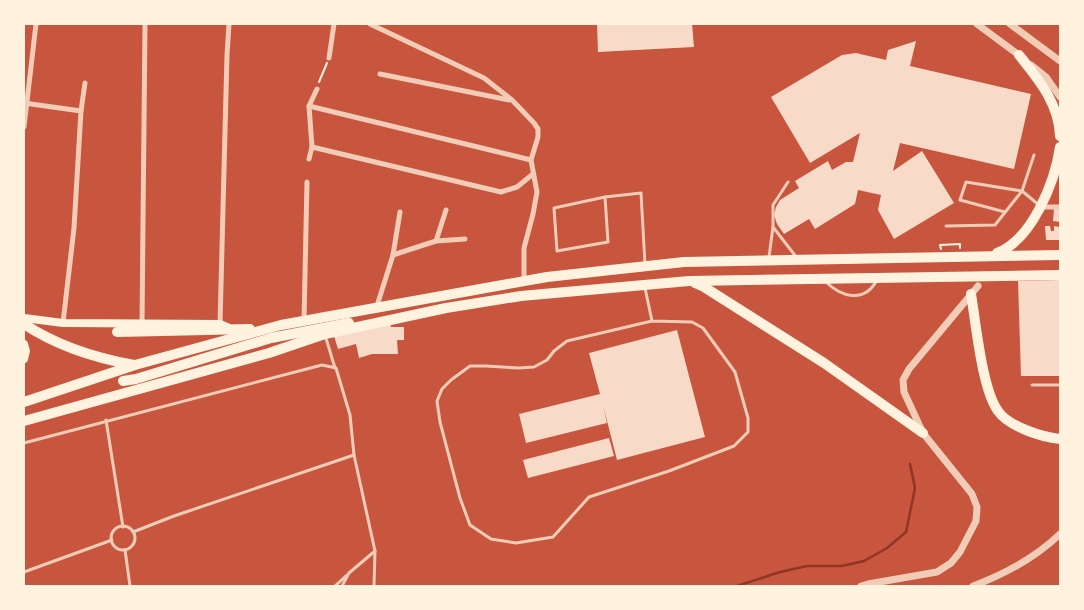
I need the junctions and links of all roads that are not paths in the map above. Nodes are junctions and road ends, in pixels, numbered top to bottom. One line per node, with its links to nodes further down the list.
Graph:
1 (36, 24): 16 (street)
2 (145, 24): 61 (street)
3 (229, 24): 62 (street)
4 (334, 24): 9 (street)
5 (370, 24): 15 (street)
6 (977, 24): 8 (street)
7 (1010, 24): 10 (street)
8 (1019, 55): 14 (street); 20 (highway)
9 (328, 58)
10 (1060, 61)
11 (380, 74): 15 (street)
12 (85, 83): 18 (street)
13 (317, 89): 17 (street)
14 (1060, 98)
15 (512, 100): 25 (street)
16 (25, 103): 18 (street); 19 (street)
17 (309, 106): 21 (street); 25 (street)
18 (81, 112): 59 (street)
19 (24, 127)
20 (1060, 136)
21 (312, 147): 24 (street); 26 (street)
22 (1060, 147): 27 (highway)
23 (1034, 155): 30 (lane)
24 (309, 159)
25 (531, 160): 26 (street)
26 (533, 174): 50 (street)
27 (1056, 180): 32 (highway)
28 (307, 182): 57 (street)
29 (788, 182): 38 (lane)
30 (1022, 191): 32 (lane); 36 (lane); 36 (lane)
31 (605, 197): 31 (lane); 46 (lane)
32 (1042, 207): 33 (street); 43 (highway)
33 (1060, 207)
34 (446, 210): 40 (street)
35 (400, 212): 42 (street)
36 (1005, 212): 37 (lane)
37 (946, 226)
38 (773, 227): 44 (lane); 45 (lane)
39 (465, 240): 40 (street)
40 (436, 241): 42 (street)
41 (1060, 254): 43 (highway)
42 (394, 255): 54 (street)
43 (991, 255): 44 (highway)
44 (798, 259): 45 (highway)
45 (768, 260): 46 (highway)
46 (645, 266): 50 (highway)
47 (1060, 275): 48 (highway)
48 (878, 278): 49 (highway); 49 (lane)
49 (822, 279): 51 (highway)
50 (524, 281): 54 (highway)
51 (689, 281): 52 (highway); 77 (highway)
52 (644, 285): 55 (highway); 58 (lane)
53 (974, 290): 77 (street); 78 (highway)
54 (376, 308): 57 (highway)
55 (402, 317): 66 (highway); 71 (highway)
56 (24, 318): 59 (main road)
57 (304, 321): 63 (highway)
58 (652, 321): 58 (lane)
59 (63, 323): 61 (main road)
60 (24, 324): 69 (highway)
61 (142, 324): 62 (main road)
62 (220, 324): 64 (main road)
63 (281, 325): 64 (highway); 69 (highway)
64 (235, 330): 65 (highway)
65 (117, 332)
66 (325, 334): 70 (lane); 76 (highway)
67 (24, 344): 68 (main road)
68 (24, 359)
69 (135, 365): 74 (highway)
70 (336, 368): 75 (lane); 80 (lane)
71 (123, 381)
72 (1032, 385): 73 (lane)
73 (1060, 386)
74 (24, 402)
75 (106, 420): 79 (lane); 81 (lane)
76 (24, 421)
77 (923, 433): 93 (street)
78 (1060, 439)
79 (24, 443)
80 (354, 455): 82 (lane); 86 (lane)
81 (123, 526): 82 (lane); 84 (lane)
82 (133, 532): 85 (lane)
83 (1060, 534): 94 (street)
84 (112, 540): 85 (lane); 87 (lane)
85 (125, 550): 89 (lane)
86 (376, 551): 88 (lane); 92 (lane)
87 (24, 572)
88 (349, 573): 90 (lane); 91 (lane)
89 (130, 586)
90 (335, 586)
91 (342, 586)
92 (374, 586)
93 (861, 586)
94 (973, 586)

